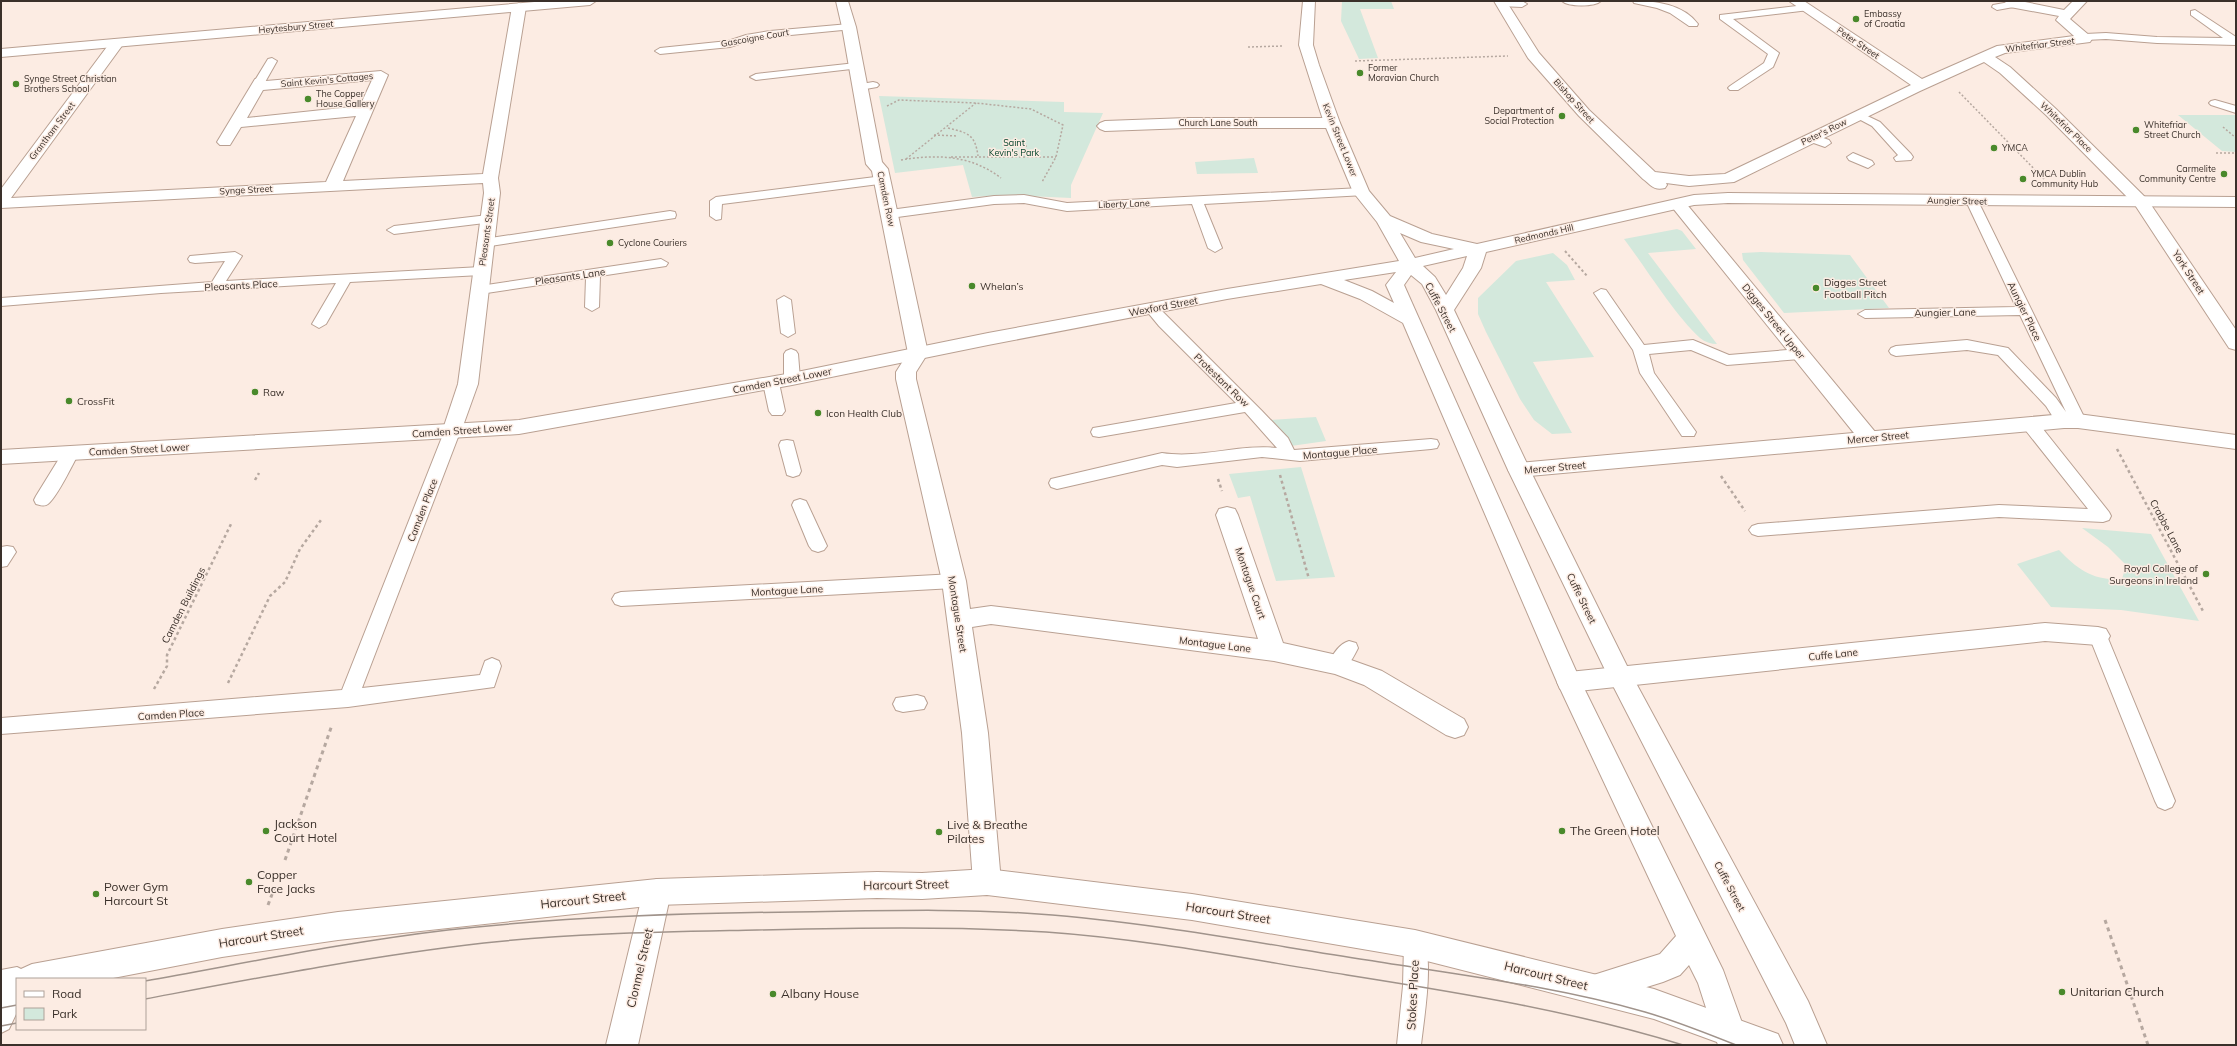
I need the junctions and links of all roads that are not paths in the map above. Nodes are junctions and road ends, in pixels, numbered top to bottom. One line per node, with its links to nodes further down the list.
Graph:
1 (590, 1): 10 (street, Heytesbury Street)
2 (842, 1): 17 (street, Camden Row)
3 (1308, 1): 34 (street, Kevin Street Lower)
4 (1567, 1): 5 (lane)
5 (1596, 1)
6 (1638, 1): 16 (lane)
7 (2081, 1): 15 (street)
8 (1502, 3): 11 (lane); 41 (street, Bishop Street)
9 (2013, 3): 13 (lane); 15 (street)
10 (518, 4): 20 (street, Heytesbury Street); 42 (street, Pleasants Street)
11 (1522, 4)
12 (1800, 4): 28 (street, Peter Street); 29 (lane)
13 (1997, 6)
14 (2195, 13): 19 (lane)
15 (2067, 14): 18 (street, Whitefriar Street)
16 (1693, 24)
17 (849, 27): 21 (lane, Gascoigne Court); 25 (street, Camden Row)
18 (2085, 37): 19 (lane); 23 (street, Whitefriar Street)
19 (2235, 42)
20 (117, 43): 22 (street, Heytesbury Street); 49 (street, Grantham Street)
21 (660, 51)
22 (1, 53)
23 (1986, 57): 28 (street, Whitefriar Street); 52 (street, Whitefriar Place)
24 (272, 60): 27 (lane)
25 (856, 66): 26 (lane); 44 (street, Camden Row)
26 (756, 77)
27 (259, 84): 31 (street, Saint Kevin's Cottages); 35 (street)
28 (1921, 85): 33 (street, Peter's Row)
29 (1734, 88)
30 (2215, 103): 32 (lane)
31 (367, 110): 35 (street); 45 (street, Saint Kevin's Cottages)
32 (2236, 110)
33 (1859, 115): 39 (lane); 43 (street, Peter's Row)
34 (1332, 122): 36 (street, Church Lane South); 47 (street, Kevin Street Lower)
35 (236, 123): 37 (street)
36 (1105, 126)
37 (225, 142)
38 (1853, 156): 40 (lane)
39 (1900, 158)
40 (1868, 164)
41 (1650, 176): 43 (street, Peter's Row); 46 (street, Bishop Street)
42 (490, 178): 45 (street, Synge Street); 59 (street, Pleasants Street)
43 (1728, 179): 48 (street)
44 (883, 180): 56 (street, Camden Row); 58 (lane)
45 (333, 185): 54 (street, Synge Street)
46 (1663, 189)
47 (1361, 192): 51 (lane, Liberty Lane); 60 (street, Kevin Street Lower)
48 (1728, 198): 50 (street, Aungier Street); 55 (street, Aungier Street)
49 (1, 200)
50 (1972, 201): 52 (street, Aungier Street); 80 (lane, Aungier Place)
51 (1197, 202): 56 (lane, Liberty Lane); 63 (lane)
52 (2141, 202): 53 (street, Aungier Street); 85 (street, York Street)
53 (2236, 202)
54 (1, 203)
55 (1678, 204): 64 (street, Redmonds Hill); 90 (street, Digges Street Upper)
56 (890, 214): 88 (street, Camden Row)
57 (670, 215): 62 (lane)
58 (716, 216)
59 (488, 219): 61 (lane); 62 (street, Pleasants Street)
60 (1384, 220): 64 (street); 67 (street, Kevin Street Lower)
61 (394, 230)
62 (484, 243): 68 (street, Pleasants Street)
63 (1215, 248)
64 (1478, 249): 67 (street, Redmonds Hill); 79 (street)
65 (195, 259): 72 (lane)
66 (661, 262): 69 (lane, Pleasants Lane)
67 (1410, 264): 70 (street, Wexford Street); 79 (street, Cuffe Street); 82 (street)
68 (481, 271): 71 (lane, Pleasants Place); 73 (street, Pleasants Street)
69 (593, 273): 73 (lane, Pleasants Lane); 77 (lane)
70 (1322, 278): 78 (street, Wexford Street); 82 (street)
71 (345, 279): 72 (lane, Pleasants Place); 83 (lane)
72 (216, 286): 76 (lane, Pleasants Place)
73 (480, 290): 97 (street, Pleasants Street)
74 (1602, 292): 86 (lane)
75 (784, 300): 84 (lane)
76 (1, 302)
77 (592, 307)
78 (1152, 309): 88 (street, Wexford Street); 93 (lane, Protestant Row)
79 (1445, 310): 107 (street, Cuffe Street)
80 (2025, 311): 81 (lane, Aungier Lane); 95 (lane, Aungier Place)
81 (1865, 314)
82 (1412, 321): 122 (street)
83 (319, 324)
84 (788, 333)
85 (2236, 344)
86 (1640, 350): 90 (lane); 99 (lane)
87 (1896, 351): 95 (lane)
88 (918, 353): 91 (street, Camden Street Lower); 115 (street, Montague Street)
89 (791, 354): 91 (lane)
90 (1800, 354): 100 (street, Digges Street Upper)
91 (792, 379): 92 (street, Camden Street Lower)
92 (771, 383): 94 (lane); 97 (street, Camden Street Lower)
93 (1248, 406): 98 (lane); 105 (lane, Protestant Row)
94 (777, 411)
95 (2071, 421): 96 (street, Mercer Street); 101 (street, Mercer Street)
96 (2029, 423): 100 (street, Mercer Street); 113 (lane)
97 (452, 432): 104 (street, Camden Street Lower); 123 (lane, Camden Place)
98 (1099, 432)
99 (1688, 432)
100 (1869, 438): 107 (street, Mercer Street)
101 (2236, 442)
102 (1431, 444): 105 (lane, Montague Place)
103 (787, 445): 108 (lane)
104 (71, 453): 106 (street, Camden Street Lower); 110 (lane)
105 (1288, 454): 109 (lane, Montague Place)
106 (1, 457)
107 (1519, 470): 121 (street, Cuffe Street)
108 (793, 471)
109 (1057, 483)
110 (42, 500)
111 (800, 505): 114 (lane)
112 (1225, 505): 119 (street, Montague Court)
113 (1758, 530)
114 (818, 546)
115 (954, 581): 116 (lane, Montague Lane); 117 (street, Montague Street)
116 (632, 595)
117 (959, 620): 119 (street, Montague Lane); 127 (street, Montague Street)
118 (2098, 636): 121 (street, Cuffe Lane); 126 (lane)
119 (1274, 651): 125 (street, Montague Lane)
120 (492, 666): 123 (lane, Camden Place)
121 (1620, 676): 122 (street, Cuffe Lane); 141 (street, Cuffe Street)
122 (1569, 682): 129 (street)
123 (344, 700): 124 (lane, Camden Place)
124 (1, 726)
125 (1455, 727)
126 (2165, 801)
127 (987, 882): 128 (street, Harcourt Street); 130 (street, Harcourt Street)
128 (657, 892): 131 (street, Harcourt Street); 138 (street, Clonmel Street)
129 (1693, 939): 135 (street); 137 (street)
130 (1415, 944): 135 (street, Harcourt Street); 139 (lane, Stokes Place)
131 (37, 978)
132 (16, 983): 133 (street)
133 (1, 985)
134 (16, 985): 136 (lane)
135 (1596, 988): 137 (street, Harcourt Street)
136 (1, 1021)
137 (1732, 1038): 140 (street, Harcourt Street)
138 (622, 1045)
139 (1409, 1045)
140 (1767, 1045)
141 (1812, 1045)

